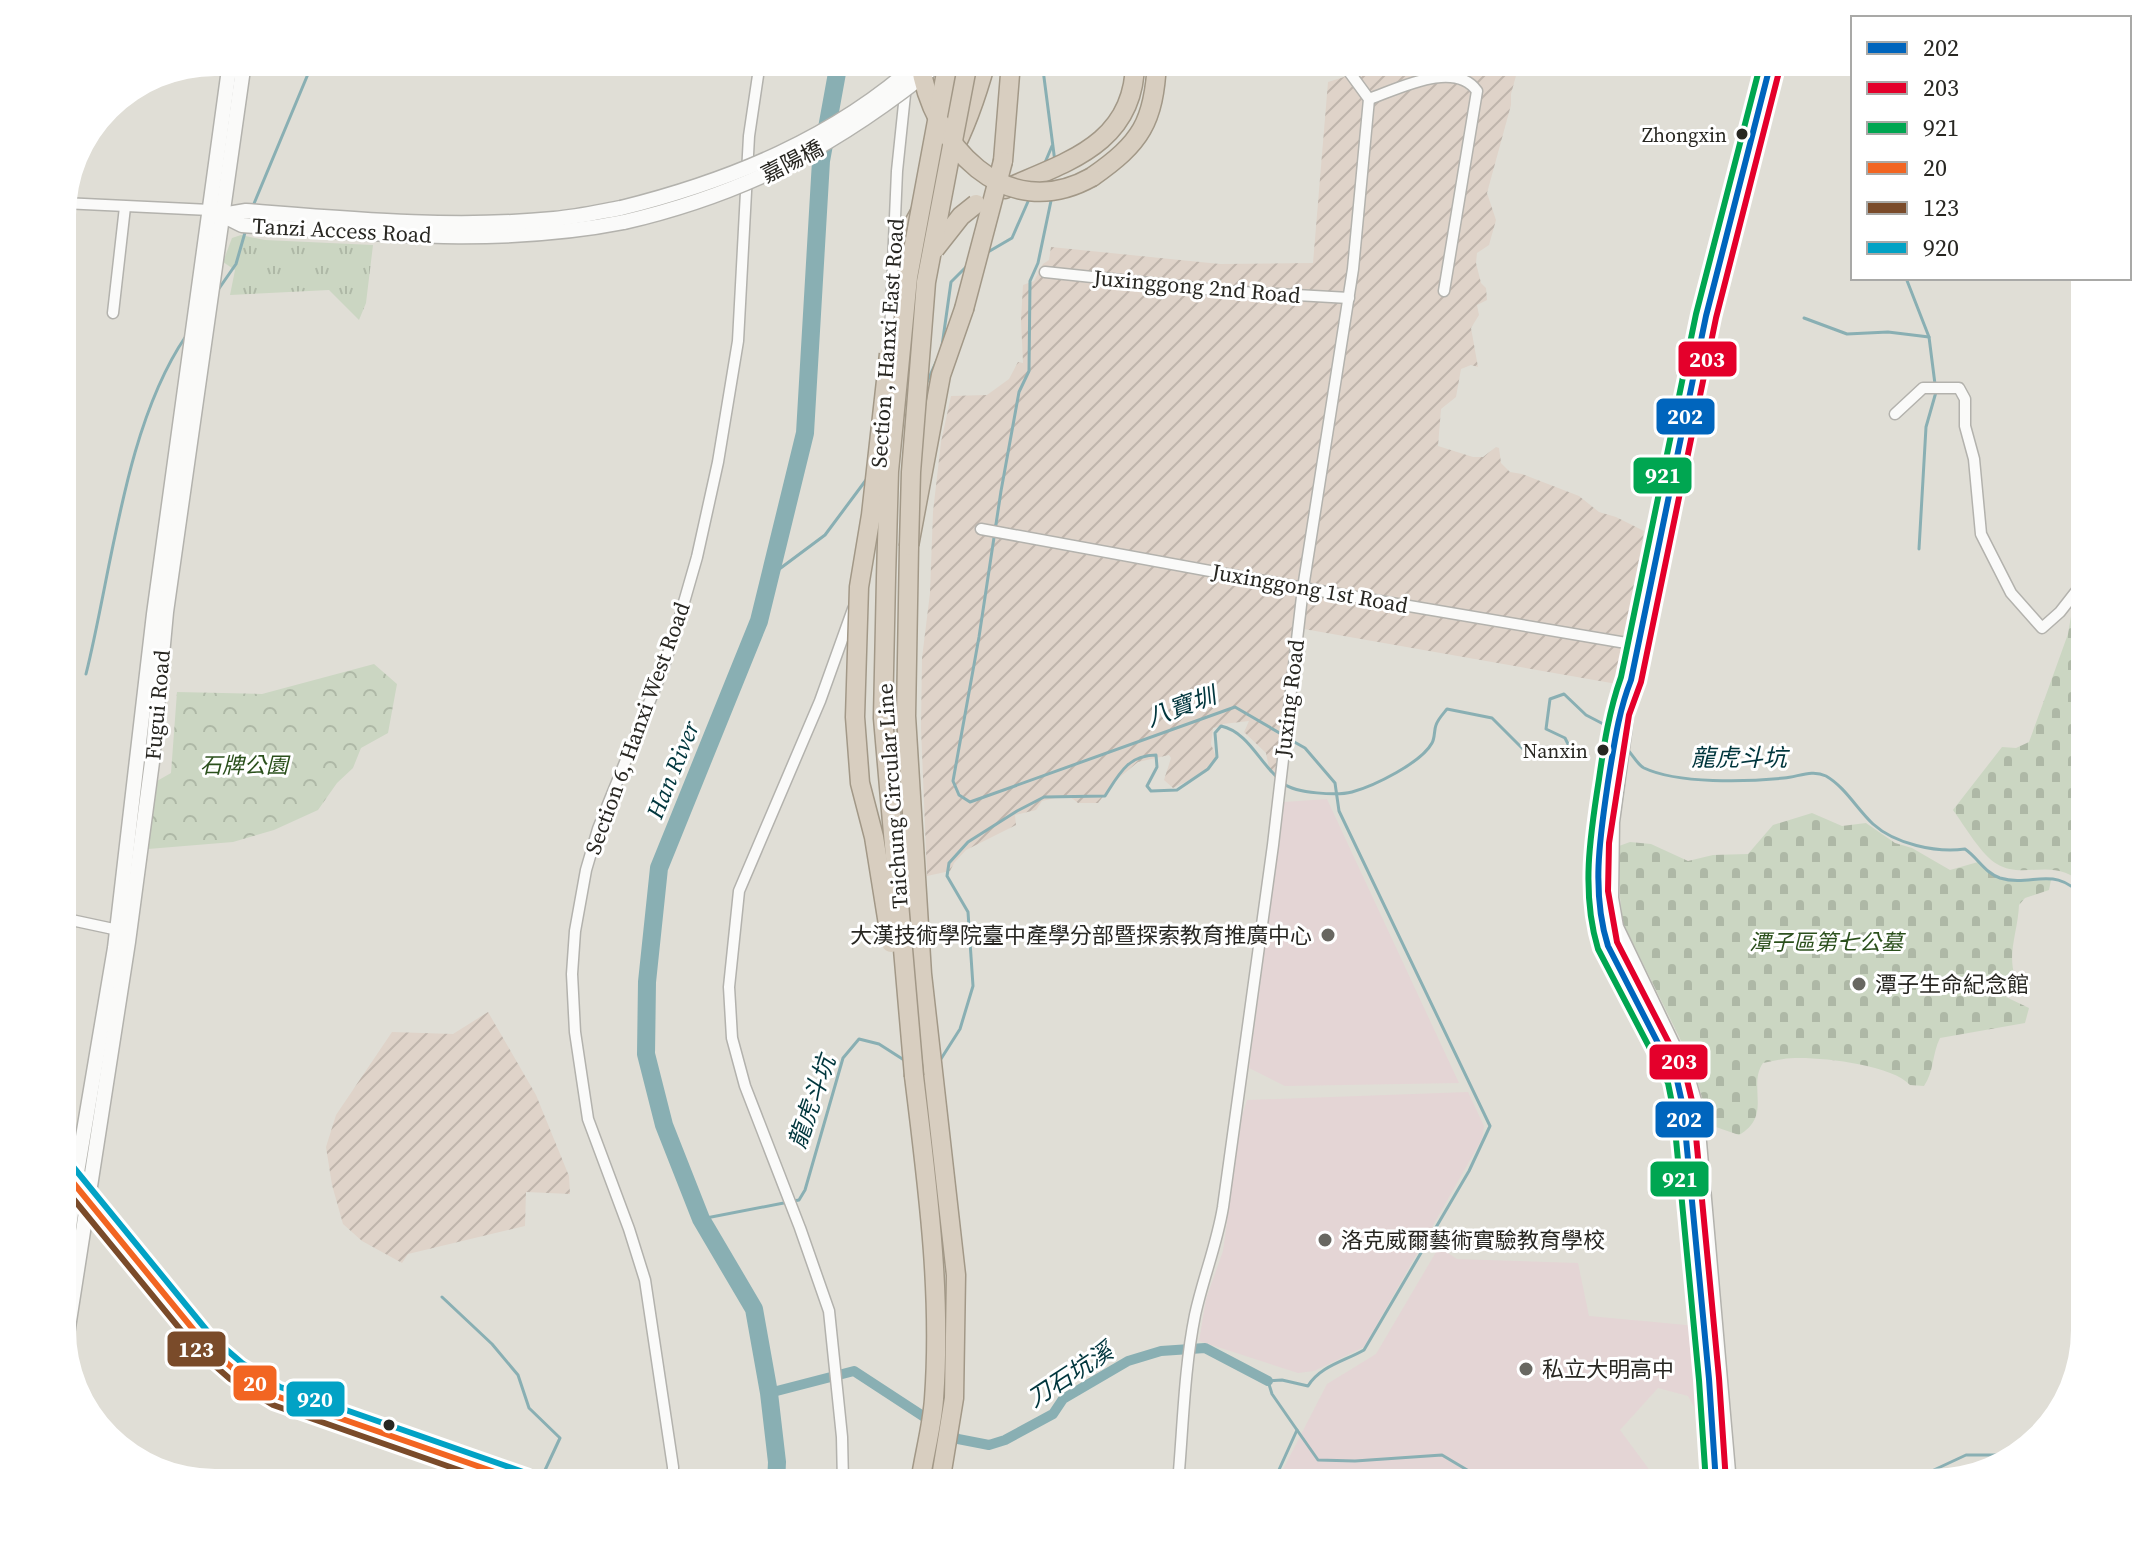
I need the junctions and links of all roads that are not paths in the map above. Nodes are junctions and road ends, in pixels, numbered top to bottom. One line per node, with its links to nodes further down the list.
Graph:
1 (229, 76): 19 (street, Fugui Road)
2 (241, 76): 19 (street, Fugui Road)
3 (758, 76): 41 (street, Section 6, Hanxi West Road)
4 (901, 76): 20 (street, 嘉陽橋, bridge)
5 (907, 76): 42 (street)
6 (922, 76): 20 (street, 嘉陽橋, bridge)
7 (923, 76): 13 (highway, bridge)
8 (945, 76): 35 (highway, Taichung Circular Line, bridge)
9 (965, 76): 28 (highway, Taichung Circular Line, bridge)
10 (982, 76): 25 (highway, bridge)
11 (1010, 76): 28 (highway, bridge)
12 (1133, 76): 25 (highway, bridge)
13 (1156, 76)
14 (1352, 76): 16 (street)
15 (1767, 76): 31 (street)
16 (1369, 99): 22 (street); 23 (street, Juxing Road)
17 (76, 204): 18 (street)
18 (125, 207): 19 (street); 24 (street)
19 (216, 212): 20 (street, Tanzi Access Road); 34 (street, Fugui Road); 38 (street, Fugui Road)
20 (622, 215)
21 (1045, 272): 23 (street, Juxinggong 2nd Road)
22 (1444, 291)
23 (1349, 298): 29 (street, Juxing Road)
24 (113, 313)
25 (886, 383): 35 (highway, bridge)
26 (1895, 414): 30 (street)
27 (981, 529): 29 (street, Juxinggong 1st Road)
28 (909, 546): 44 (highway, Taichung Circular Line)
29 (1303, 588): 31 (street, Juxinggong 1st Road); 45 (street, Juxing Road)
30 (2071, 598)
31 (1638, 645): 32 (street)
32 (1619, 739): 46 (street); 47 (street)
33 (76, 921): 34 (street)
34 (118, 930): 36 (street, Fugui Road)
35 (914, 1076): 43 (highway, Taichung Circular Line)
36 (76, 1178)
37 (76, 1185): 38 (street)
38 (88, 1199): 39 (street, Fugui Road); 40 (street)
39 (76, 1276)
40 (486, 1469)
41 (673, 1469)
42 (843, 1469)
43 (922, 1469)
44 (942, 1469)
45 (1179, 1469)
46 (1715, 1469)
47 (1728, 1469)

